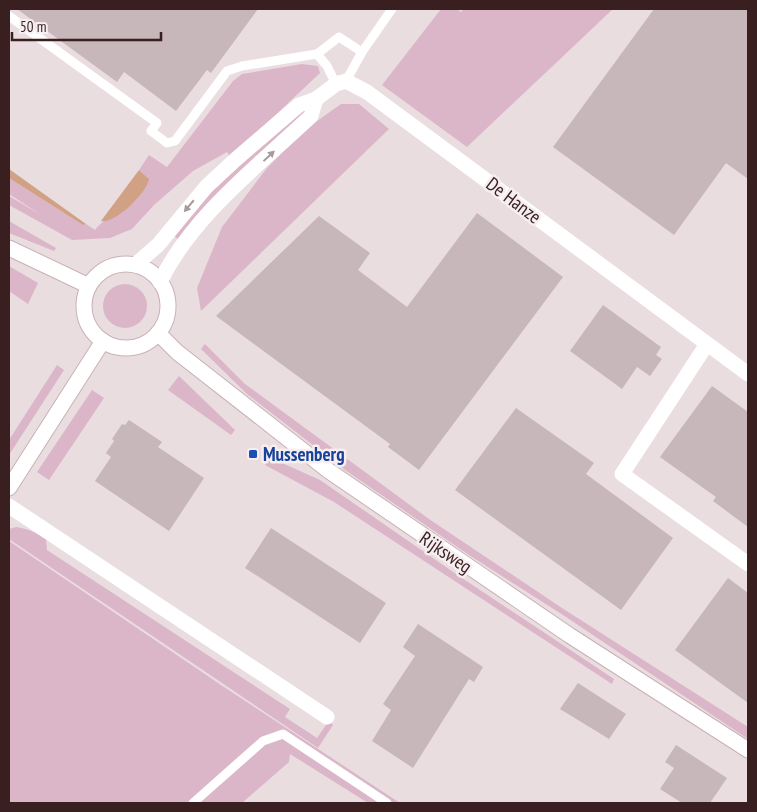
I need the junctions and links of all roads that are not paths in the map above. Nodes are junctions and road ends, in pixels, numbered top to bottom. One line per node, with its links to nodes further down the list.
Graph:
1 (392, 9): 3 (lane)
2 (9, 16): 4 (lane)
3 (362, 52): 4 (lane); 5 (lane)
4 (317, 54): 5 (lane)
5 (341, 83): 6 (street); 13 (street, De Hanze)
6 (316, 100): 8 (street, one-way to 8); 9 (street, one-way to 6)
7 (9, 248): 10 (street)
8 (135, 265): 9 (street); 10 (street)
9 (160, 282): 11 (street)
10 (89, 286): 12 (street)
11 (158, 333): 12 (street); 19 (street, Rijksweg)
12 (103, 341): 15 (street)
13 (707, 344): 14 (street, De Hanze); 17 (street)
14 (748, 374)
15 (9, 488)
16 (9, 506): 18 (street)
17 (748, 564)
18 (327, 717)
19 (748, 750)
20 (193, 803): 21 (lane)
21 (387, 803)

